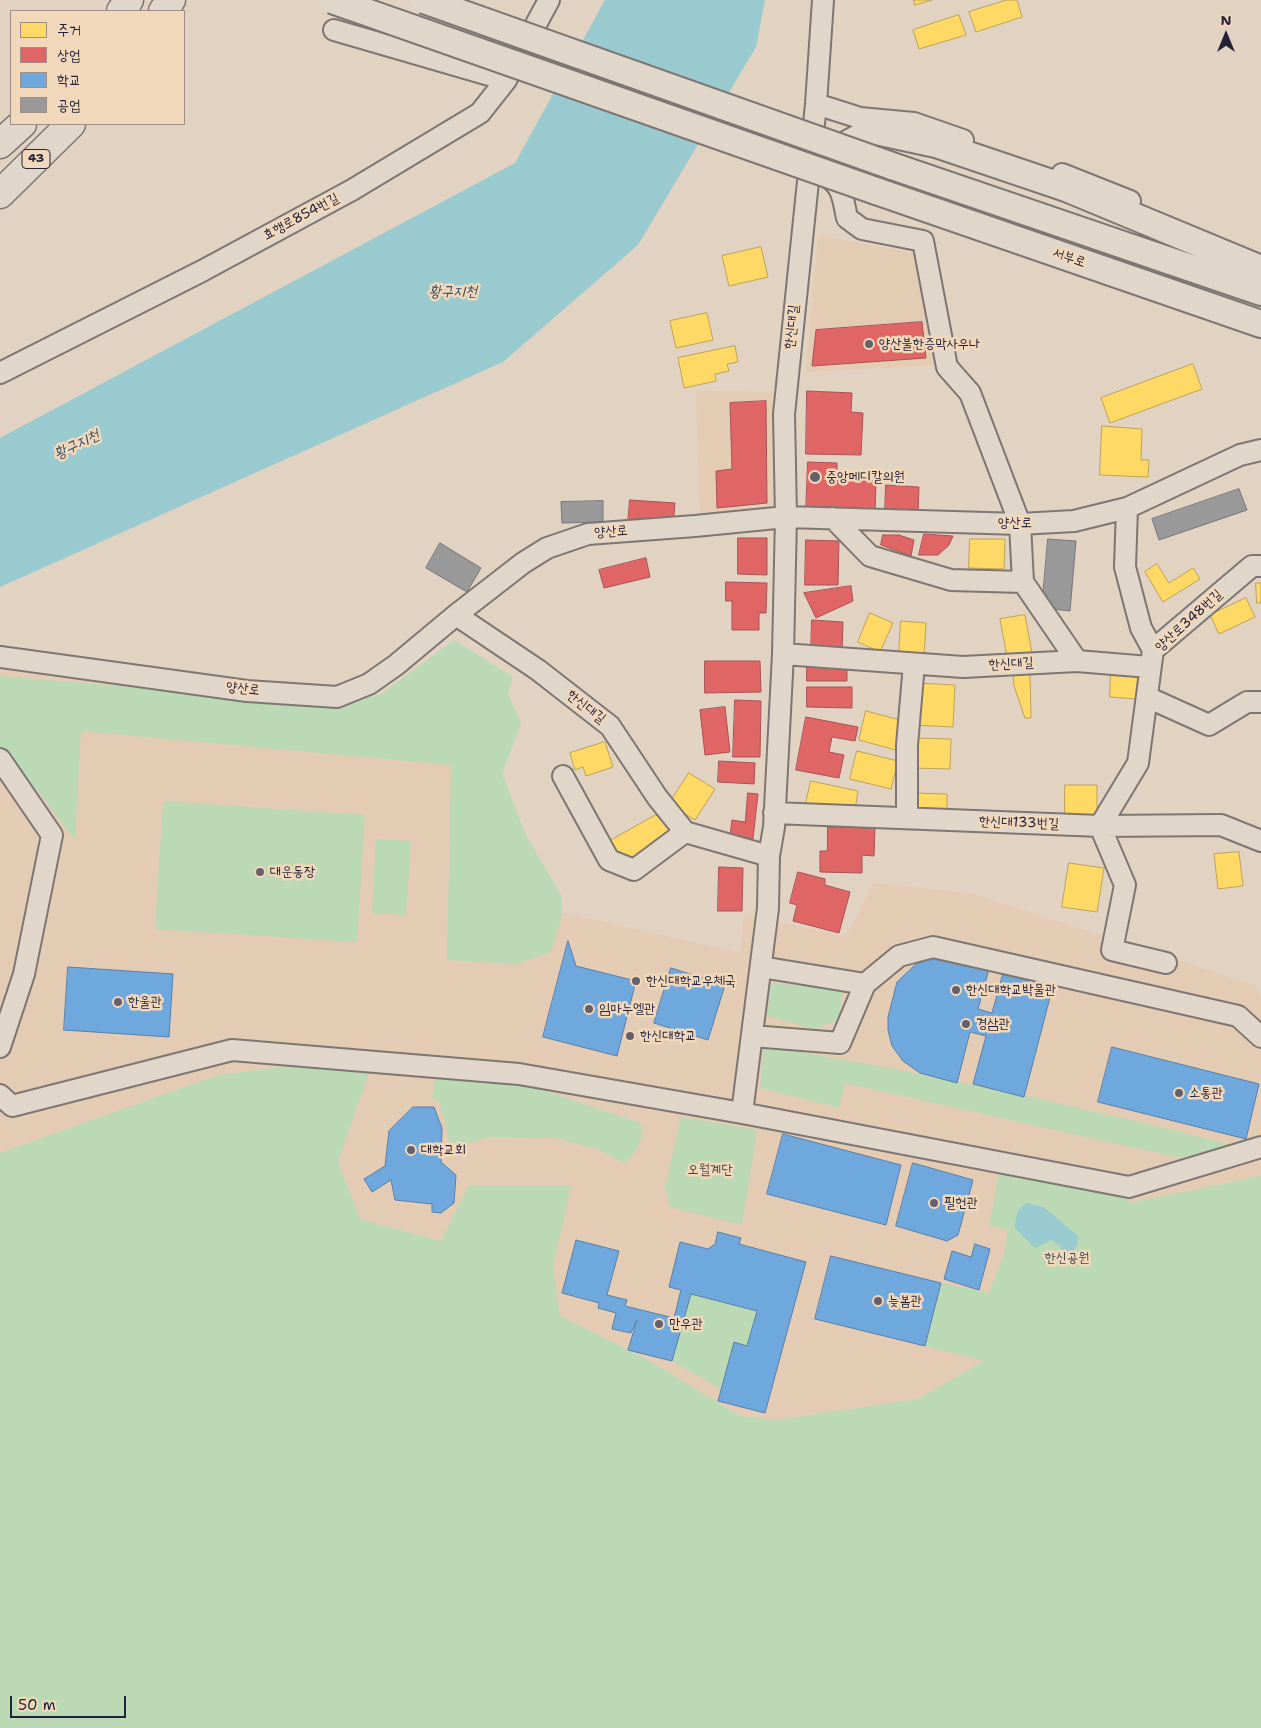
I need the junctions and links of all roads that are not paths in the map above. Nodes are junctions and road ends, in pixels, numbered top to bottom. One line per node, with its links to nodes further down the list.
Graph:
1 (332, 0): 15 (main road, 서부로, bridge)
2 (424, 0): 16 (main road, bridge)
3 (549, 0): 6 (street, 효행로854번길)
4 (823, 0): 7 (street, 한신대길)
5 (334, 30): 6 (street)
6 (506, 80): 19 (street, 효행로854번길)
7 (816, 104): 11 (street, 한신대길); 13 (street)
8 (21, 125): 10 (highway, 43)
9 (70, 125): 12 (highway, 43)
10 (0, 144)
11 (809, 168): 14 (main road); 22 (street, 한신대길); 24 (street)
12 (0, 194)
13 (1261, 255)
14 (1261, 269)
15 (1110, 272): 17 (main road, 서부로); 18 (main road)
16 (1261, 292)
17 (1261, 324)
18 (1261, 338)
19 (3, 366)
20 (1261, 450): 21 (street, 양산로)
21 (1127, 508): 24 (street, 양산로); 30 (street)
22 (786, 517): 23 (street, 양산로); 27 (street, 양산로); 28 (street, 한신대길)
23 (833, 518): 24 (street, 양산로); 26 (street)
24 (1020, 524): 26 (street)
25 (1261, 566): 30 (street, 양산로348번길)
26 (1023, 582): 31 (street)
27 (456, 615): 29 (street, 양산로); 40 (street, 한신대길)
28 (782, 654): 32 (street, 한신대길); 37 (street, 한신대길)
29 (0, 657)
30 (1151, 659): 31 (street, 한신대길); 33 (street, 양산로348번길)
31 (1077, 661): 32 (street, 한신대길)
32 (914, 664): 38 (street)
33 (1147, 697): 34 (street); 39 (street, 양산로348번길)
34 (1261, 702)
35 (0, 759): 48 (street)
36 (563, 776): 40 (street)
37 (774, 812): 38 (street, 한신대133번길); 42 (street, 한신대길)
38 (907, 818): 39 (street, 한신대133번길)
39 (1100, 826): 41 (street, 한신대133번길); 43 (street)
40 (685, 832): 42 (street)
41 (1261, 841)
42 (769, 856): 44 (street, 한신대길)
43 (1166, 963)
44 (761, 967): 45 (street); 46 (street, 한신대길)
45 (865, 984): 46 (street); 47 (street)
46 (752, 1036): 50 (street, 한신대길)
47 (1261, 1037)
48 (0, 1047)
49 (4, 1103): 50 (street)
50 (742, 1113): 51 (street)
51 (1261, 1146)

